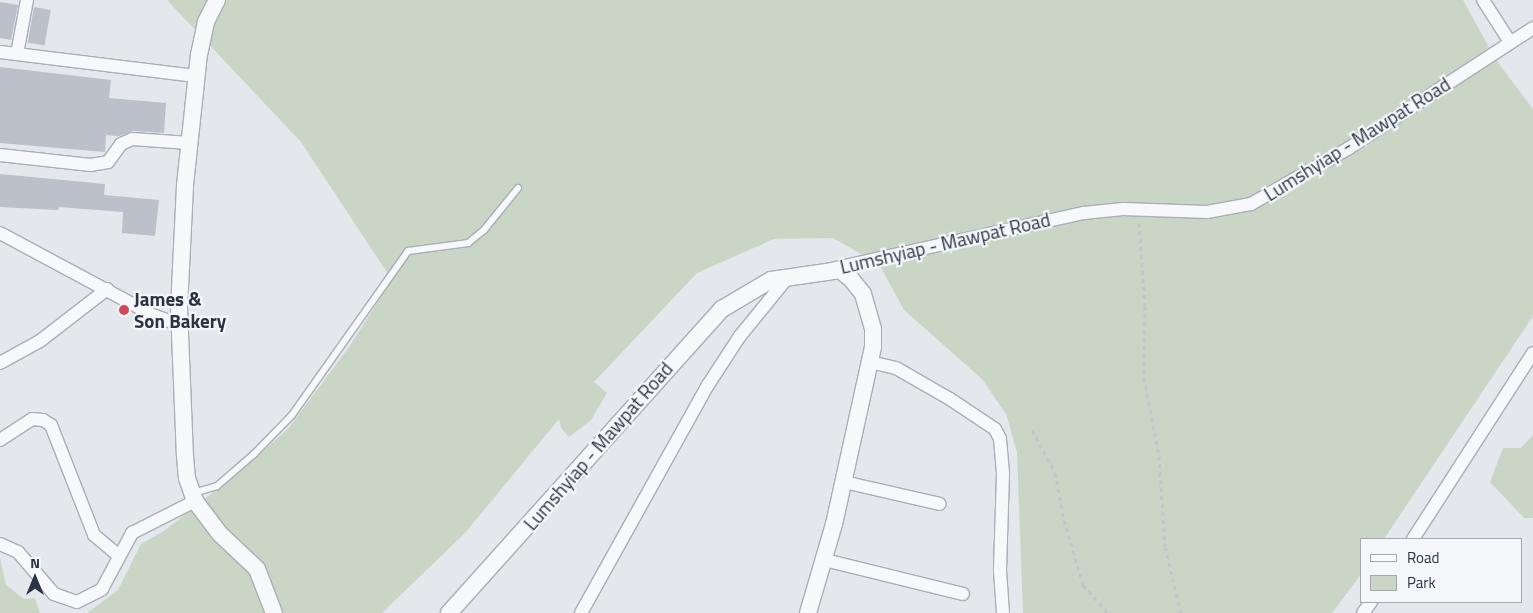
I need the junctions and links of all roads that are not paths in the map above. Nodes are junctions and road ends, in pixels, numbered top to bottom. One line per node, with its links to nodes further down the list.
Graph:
1 (27, 0): 7 (street)
2 (218, 0): 8 (street)
3 (1483, 0): 5 (street)
4 (1533, 28): 5 (street, Lumshyiap - Mawpat Road)
5 (1510, 42): 13 (street, Lumshyiap - Mawpat Road)
6 (0, 52): 7 (street)
7 (17, 54): 8 (street)
8 (196, 76): 9 (street)
9 (189, 144): 10 (street); 16 (street)
10 (0, 155)
11 (518, 188): 22 (lane)
12 (0, 233): 15 (street)
13 (824, 270): 14 (street, Lumshyiap - Mawpat Road); 18 (street)
14 (789, 276): 30 (street, Lumshyiap - Mawpat Road); 31 (street)
15 (107, 289): 16 (street); 19 (street)
16 (180, 325): 22 (street)
17 (1533, 353): 24 (street)
18 (870, 362): 21 (street); 33 (street)
19 (0, 363)
20 (0, 440): 26 (street)
21 (844, 482): 23 (street); 27 (street)
22 (193, 497): 26 (street); 29 (street)
23 (940, 504)
24 (1413, 538)
25 (0, 544): 26 (street)
26 (119, 556)
27 (825, 560): 28 (street); 32 (street)
28 (963, 594)
29 (274, 613)
30 (449, 613)
31 (581, 613)
32 (808, 613)
33 (1003, 613)

